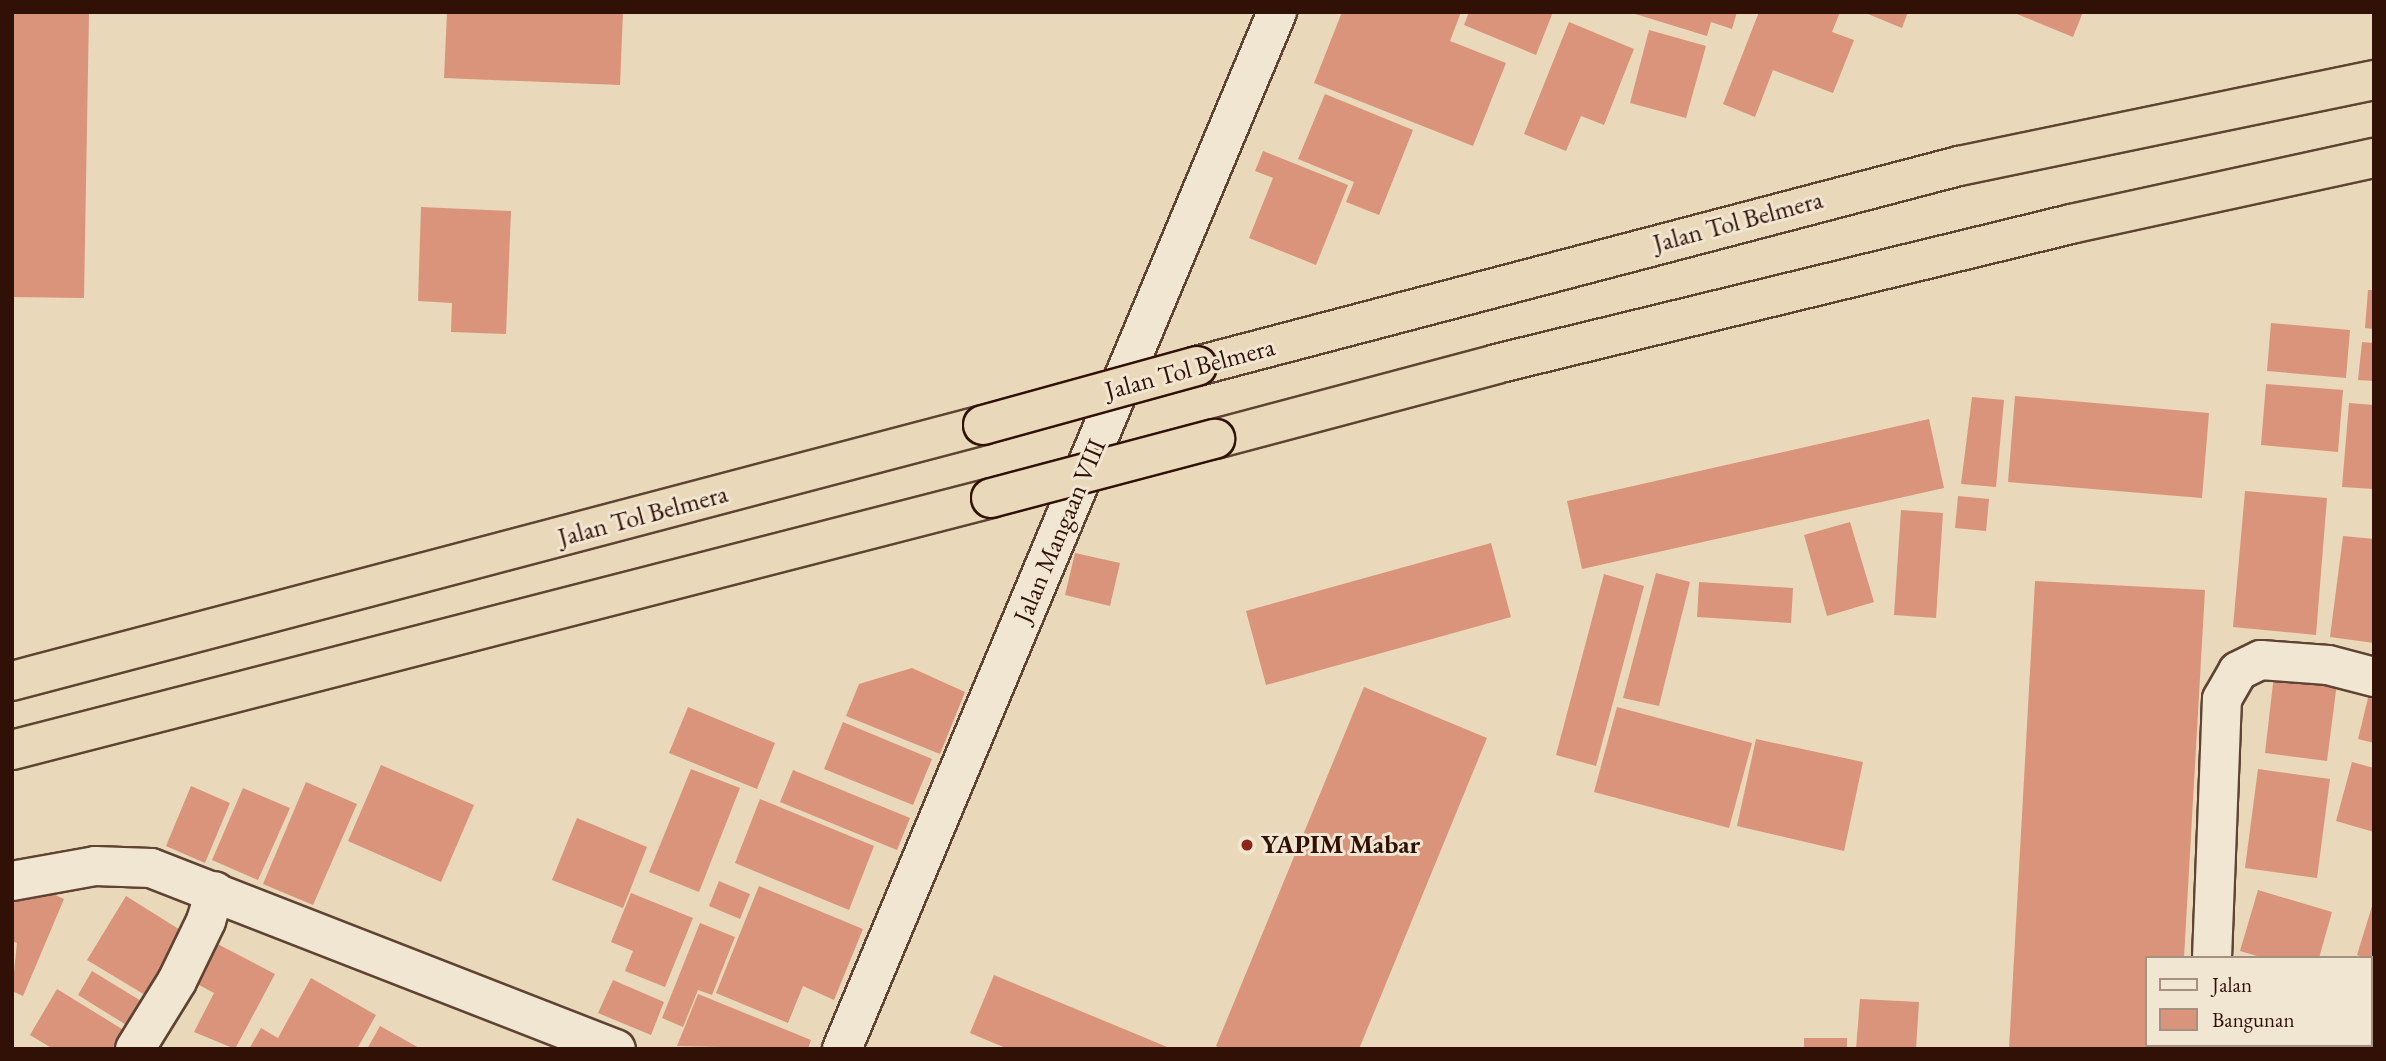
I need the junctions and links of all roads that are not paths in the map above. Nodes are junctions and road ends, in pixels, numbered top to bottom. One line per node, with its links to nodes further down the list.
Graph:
1 (1278, 12): 13 (street, Jalan Mangaan VIII)
2 (2374, 80): 5 (highway, Jalan Tol Belmera, bridge)
3 (2374, 158): 6 (highway, bridge)
4 (2374, 677): 9 (street)
5 (12, 681)
6 (12, 750)
7 (12, 881): 8 (street)
8 (215, 891): 10 (street); 11 (street)
9 (2212, 956)
10 (539, 1036): 12 (street)
11 (135, 1049)
12 (616, 1049)
13 (842, 1049)

